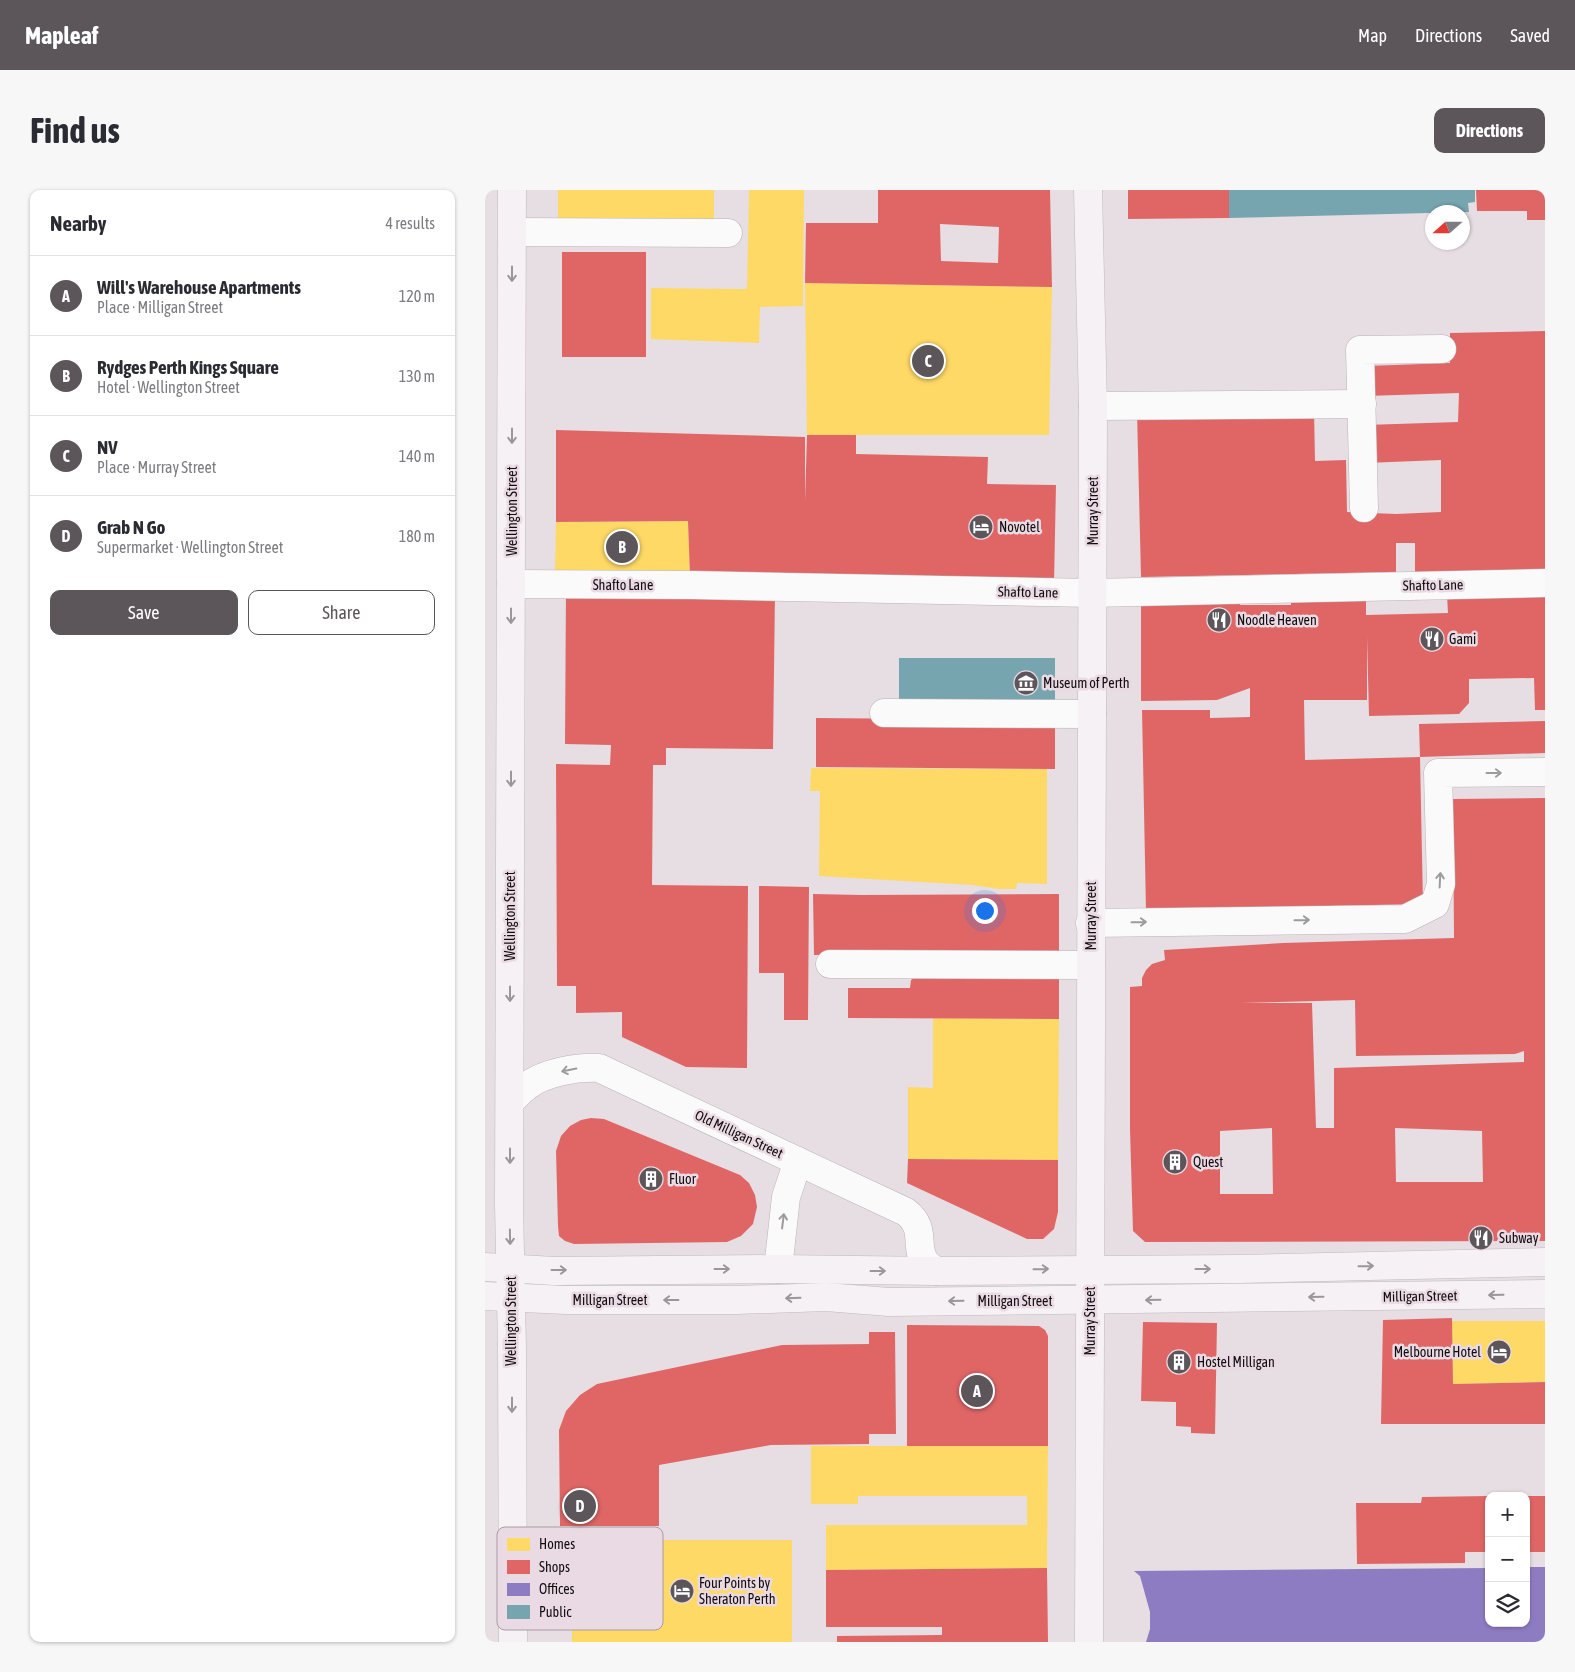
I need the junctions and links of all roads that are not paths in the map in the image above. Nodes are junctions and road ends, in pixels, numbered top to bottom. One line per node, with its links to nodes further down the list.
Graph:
1 (513, 190): 3 (main road, Wellington Street)
2 (1088, 190): 7 (main road, Murray Street)
3 (513, 232): 4 (street); 10 (main road, Wellington Street, one-way to 10)
4 (728, 233)
5 (1442, 349): 6 (street)
6 (1362, 404): 7 (street); 8 (street)
7 (1093, 406): 11 (main road, Murray Street)
8 (1364, 508)
9 (1545, 582): 11 (street, Shafto Lane)
10 (511, 584): 11 (street, Shafto Lane); 18 (main road, Wellington Street, one-way to 18)
11 (1092, 593): 13 (main road, Murray Street)
12 (884, 713): 13 (street)
13 (1091, 714): 15 (main road, Murray Street)
14 (1545, 772): 15 (street, one-way to 14)
15 (1090, 923): 17 (main road, Murray Street)
16 (830, 964): 17 (street)
17 (1091, 965): 23 (main road, Murray Street)
18 (510, 1102): 19 (street, Old Milligan Street, one-way to 18); 21 (main road, Wellington Street, one-way to 21)
19 (798, 1161): 22 (street, one-way to 19); 24 (street, Old Milligan Street)
20 (1545, 1262): 23 (main road, one-way to 20)
21 (498, 1268): 22 (main road, one-way to 22); 26 (main road, Wellington Street)
22 (778, 1269): 24 (main road, one-way to 24)
23 (1090, 1269): 24 (main road, one-way to 23); 27 (main road, Murray Street)
24 (936, 1271)
25 (1545, 1294): 27 (main road, Milligan Street, one-way to 27)
26 (498, 1297): 27 (main road, Milligan Street, one-way to 26); 28 (main road, Wellington Street, one-way to 28)
27 (1090, 1300): 29 (main road, Murray Street)
28 (508, 1527)
29 (1089, 1642)

